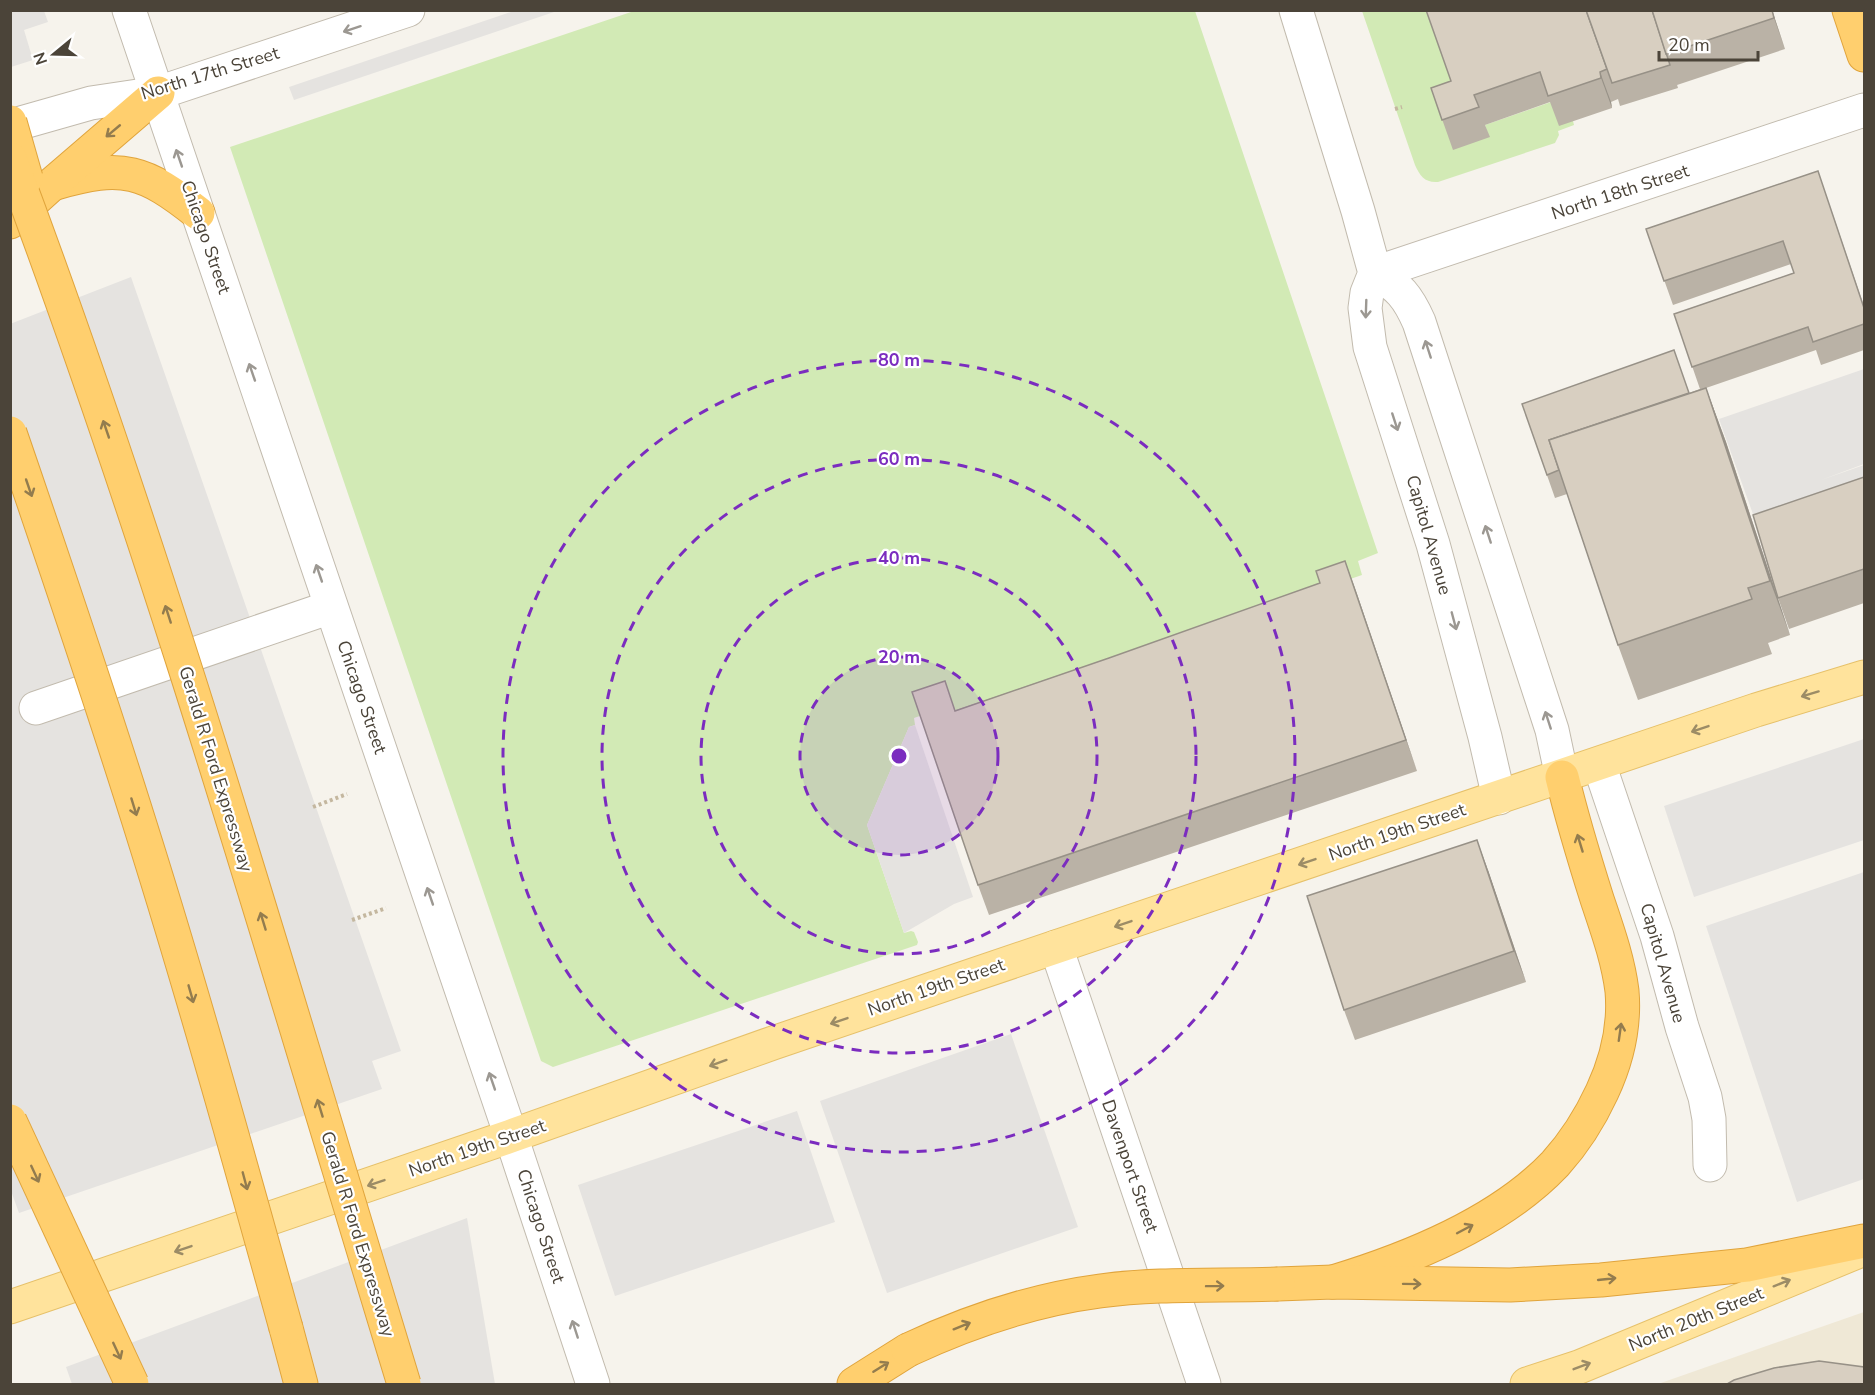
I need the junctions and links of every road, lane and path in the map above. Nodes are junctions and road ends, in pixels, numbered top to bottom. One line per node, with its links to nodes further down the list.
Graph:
1 (129, 10): 6 (street, Chicago Street)
2 (408, 10): 6 (street, North 17th Street, one-way to 6)
3 (1296, 10): 16 (street)
4 (1849, 10): 5 (highway)
5 (1864, 55)
6 (158, 93): 10 (street, North 17th Street); 12 (highway, one-way to 12); 13 (street, Chicago Street, one-way to 6)
7 (1402, 107): 8 (path)
8 (1395, 109)
9 (1864, 110): 16 (street, North 18th Street)
10 (10, 124): 15 (highway, bridge)
11 (10, 159): 15 (highway, Gerald R Ford Expressway, bridge)
12 (51, 185): 13 (highway); 14 (highway)
13 (198, 213): 18 (street, Chicago Street, one-way to 13)
14 (10, 222)
15 (52, 269): 38 (highway, Gerald R Ford Expressway, one-way to 15, bridge)
16 (1375, 273): 22 (street, one-way to 16); 24 (street, Capitol Avenue, one-way to 24)
17 (10, 433): 37 (highway, one-way to 37, bridge)
18 (331, 607): 20 (street); 30 (street, Chicago Street, one-way to 18)
19 (1864, 677): 21 (main road, North 19th Street, one-way to 21)
20 (36, 708)
21 (1599, 764): 22 (main road, North 19th Street); 31 (street, Capitol Avenue)
22 (1562, 777): 24 (main road, North 19th Street); 34 (highway, one-way to 22)
23 (347, 794): 25 (path)
24 (1499, 798): 28 (main road, North 19th Street, one-way to 28)
25 (313, 807)
26 (386, 908): 27 (path)
27 (352, 920)
28 (1056, 946): 30 (main road, North 19th Street, one-way to 30); 41 (street, Davenport Street)
29 (10, 1121): 36 (highway, one-way to 36, bridge)
30 (511, 1136): 35 (main road, North 19th Street, one-way to 35); 39 (street, Chicago Street, one-way to 30)
31 (1710, 1165)
32 (1864, 1242): 34 (highway, one-way to 32)
33 (1864, 1249): 42 (main road, North 20th Street, one-way to 33)
34 (1333, 1282): 40 (highway, one-way to 34, bridge)
35 (10, 1306)
36 (132, 1384)
37 (301, 1384)
38 (404, 1384)
39 (593, 1384)
40 (854, 1384)
41 (1204, 1384)
42 (1527, 1384)

